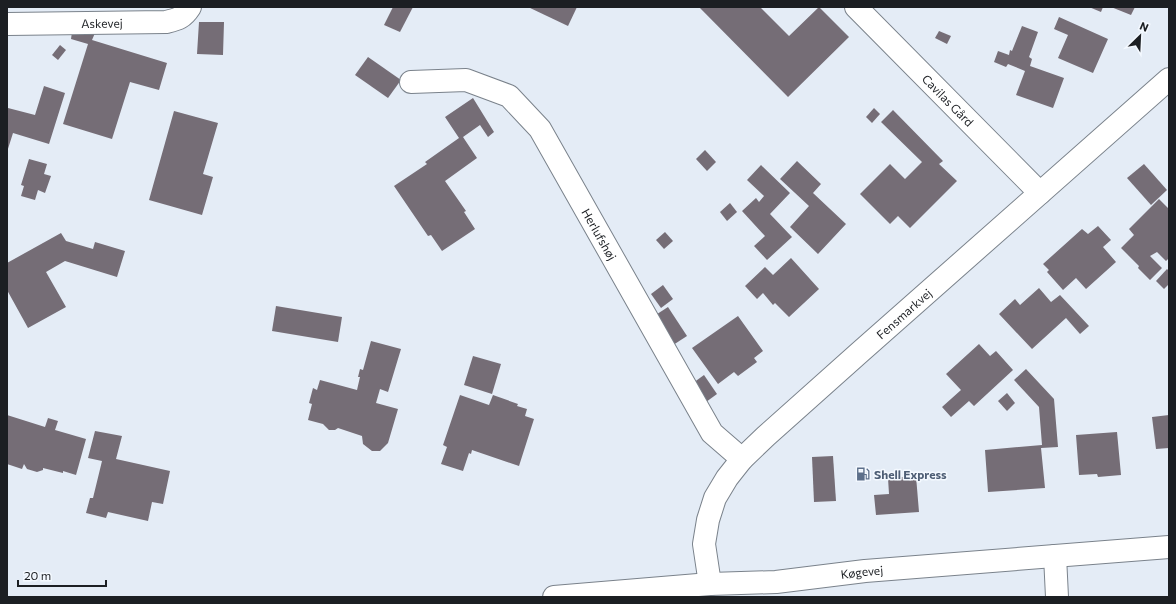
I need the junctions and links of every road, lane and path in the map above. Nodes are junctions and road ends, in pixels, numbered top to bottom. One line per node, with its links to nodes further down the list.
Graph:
1 (190, 7): 3 (street, Askevej)
2 (856, 7): 6 (street, Cavilas Gård)
3 (7, 24)
4 (1169, 79): 6 (street, Fensmarkvej)
5 (411, 82): 7 (street, Herlufshøj)
6 (1040, 193): 7 (street, Fensmarkvej)
7 (742, 459): 10 (street, Fensmarkvej)
8 (1169, 547): 9 (street, Køgevej)
9 (1055, 556): 10 (street, Køgevej); 12 (street)
10 (710, 584): 11 (street, Køgevej)
11 (554, 597)
12 (1057, 597)

